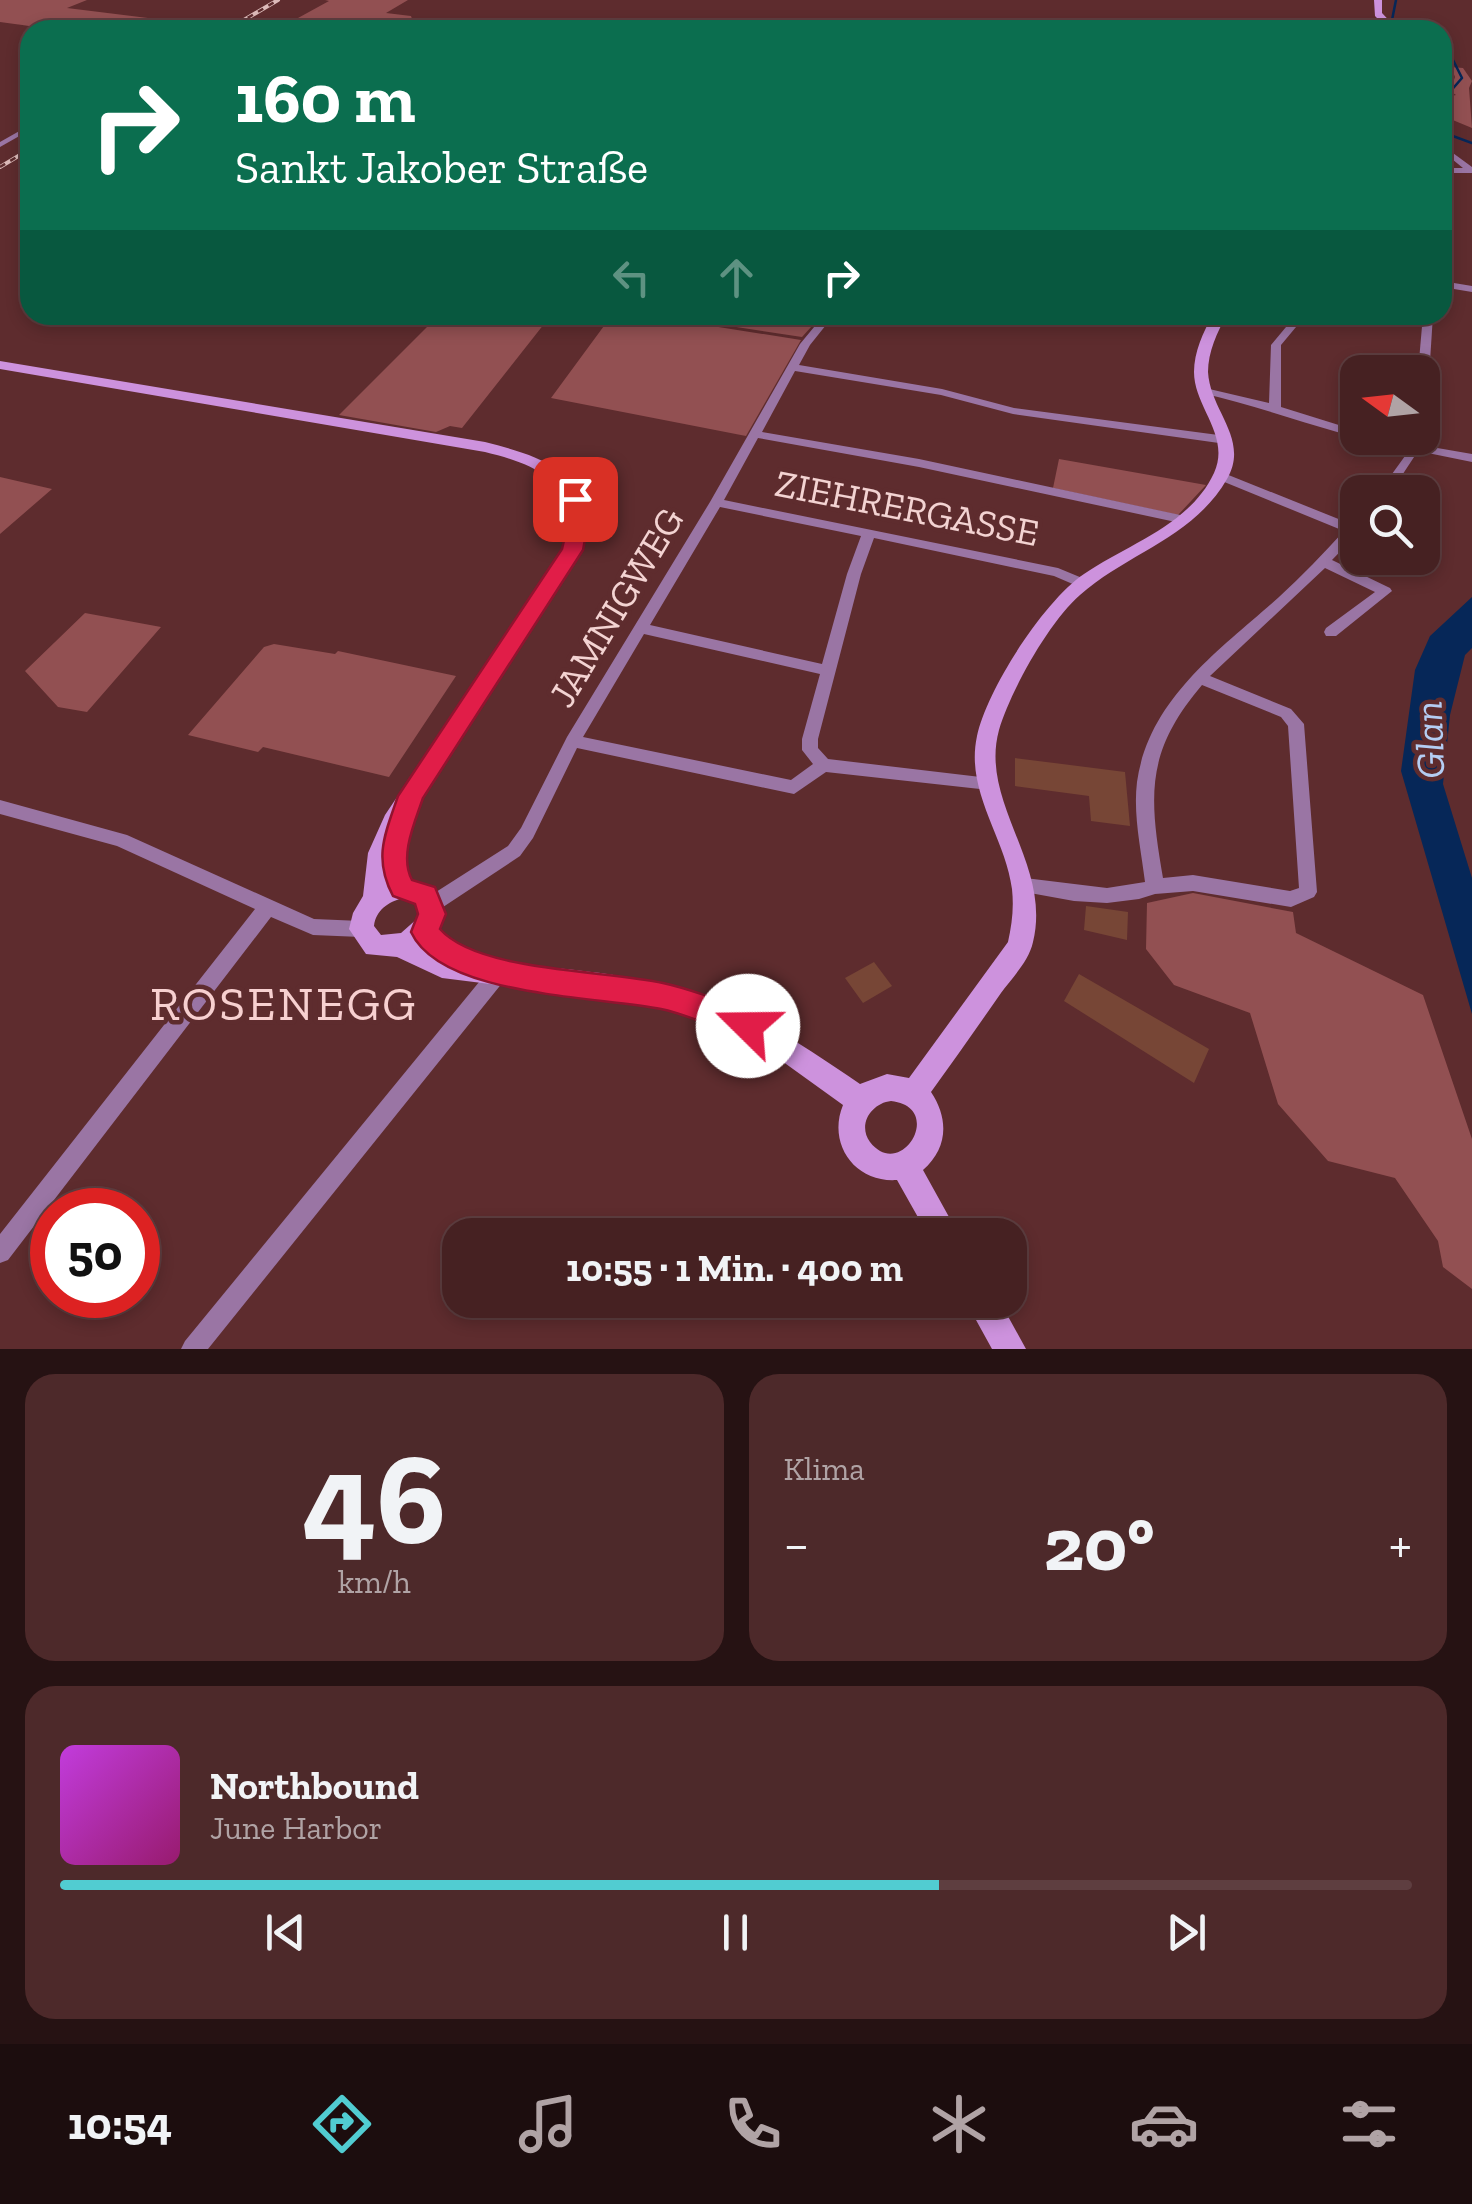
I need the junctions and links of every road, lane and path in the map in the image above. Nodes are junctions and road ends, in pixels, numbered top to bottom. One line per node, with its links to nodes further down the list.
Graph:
1 (1452, 155): 2 (street)
2 (1472, 171)
3 (820, 325): 9 (street, JAMNIGWEG)
4 (1215, 325): 10 (main road)
5 (1292, 325): 11 (street)
6 (1427, 325): 7 (street)
7 (1425, 355)
8 (0, 365): 32 (main road)
9 (793, 367): 13 (street, JAMNIGWEG); 14 (street)
10 (1205, 392): 11 (street); 14 (main road)
11 (1274, 408): 12 (street)
12 (1340, 429)
13 (755, 434): 18 (street, JAMNIGWEG); 19 (street)
14 (1226, 440): 17 (main road)
15 (1440, 450): 16 (street)
16 (1472, 458)
17 (1221, 476): 19 (main road); 20 (street)
18 (716, 502): 21 (street, ZIEHRERGASSE); 25 (street, JAMNIGWEG)
19 (1184, 520): 24 (main road)
20 (1340, 521)
21 (869, 533): 24 (street, ZIEHRERGASSE); 27 (street)
22 (1340, 543): 23 (street)
23 (1323, 561): 26 (street); 28 (street)
24 (1082, 583): 31 (main road)
25 (641, 628): 27 (street); 29 (street, JAMNIGWEG)
26 (1331, 632)
27 (828, 671): 30 (street)
28 (1198, 677): 35 (street); 35 (street)
29 (573, 741): 30 (street); 38 (street, JAMNIGWEG)
30 (823, 765): 31 (street)
31 (989, 784): 34 (main road)
32 (411, 796): 36 (main road); 37 (main road)
33 (0, 807): 39 (street)
34 (1025, 886): 35 (street); 44 (main road)
35 (1155, 886)
36 (403, 888): 37 (main road); 38 (main road)
37 (375, 899): 40 (main road)
38 (431, 905): 41 (main road)
39 (266, 908): 40 (street); 48 (street)
40 (362, 929): 42 (main road)
41 (424, 932): 42 (main road); 43 (main road)
42 (402, 947): 43 (main road)
43 (500, 972): 45 (main road); 50 (street)
44 (913, 1095): 45 (main road); 46 (main road)
45 (859, 1100): 46 (main road)
46 (905, 1166): 47 (main road)
47 (934, 1218)
48 (0, 1252)
49 (992, 1318): 51 (main road)
50 (193, 1349)
51 (1010, 1349)

